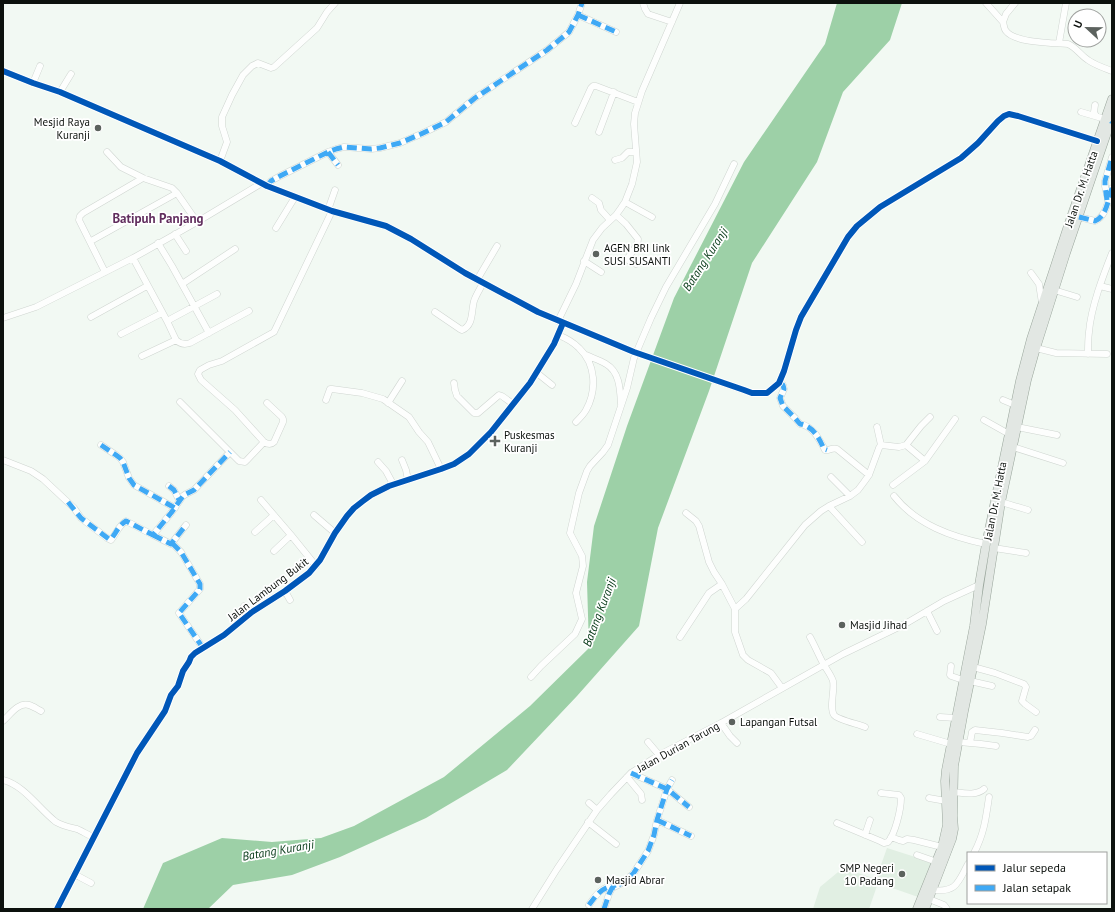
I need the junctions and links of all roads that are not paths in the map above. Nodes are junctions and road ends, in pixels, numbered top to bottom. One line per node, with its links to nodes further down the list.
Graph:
1 (335, 3): 34 (street)
2 (582, 3): 8 (street)
3 (643, 3): 9 (street)
4 (680, 3): 9 (street, Jalan Lambung Bukit)
5 (986, 3): 10 (street)
6 (1015, 3): 10 (street)
7 (1066, 3): 12 (street)
8 (578, 15): 11 (street); 30 (street)
9 (672, 22): 21 (street, Jalan Lambung Bukit)
10 (1003, 22): 12 (street)
11 (616, 32)
12 (1059, 43): 15 (street)
13 (40, 66): 17 (street)
14 (3, 71): 17 (street)
15 (1112, 71)
16 (70, 74): 18 (street)
17 (33, 83): 18 (street)
18 (60, 92): 34 (street)
19 (614, 92): 21 (street); 26 (street); 27 (street)
20 (1112, 99): 25 (main road, Jalan Dr. M. Hatta)
21 (638, 102): 31 (street, Jalan Lambung Bukit)
22 (1095, 106): 24 (street)
23 (1081, 112): 24 (street)
24 (1096, 116): 25 (street)
25 (1110, 120): 28 (main road, Jalan Dr. M. Hatta); 49 (main road, Jalan Dr. M. Hatta)
26 (575, 123)
27 (599, 132)
28 (1097, 141): 75 (main road, Jalan Dr. M. Hatta); 94 (street)
29 (107, 152): 37 (street)
30 (328, 152): 36 (street); 38 (street)
31 (636, 152): 33 (street); 44 (street, Jalan Lambung Bukit)
32 (1112, 157): 45 (street)
33 (615, 160)
34 (220, 161): 38 (street)
35 (734, 164): 103 (street)
36 (338, 165)
37 (143, 178): 41 (street); 54 (street)
38 (264, 184): 42 (street); 51 (street)
39 (1112, 188): 45 (street)
40 (335, 190): 46 (street)
41 (178, 193): 51 (street); 54 (street)
42 (295, 197): 46 (street); 52 (street)
43 (592, 198): 50 (street)
44 (625, 202): 47 (street, Jalan Lambung Bukit); 48 (street)
45 (1108, 202): 49 (street)
46 (330, 211): 66 (street); 113 (street)
47 (616, 214): 50 (street, Jalan Lambung Bukit); 62 (street)
48 (652, 217)
49 (1079, 217): 71 (main road, Jalan Dr. M. Hatta)
50 (610, 220): 61 (street, Jalan Lambung Bukit)
51 (197, 222): 53 (street)
52 (276, 228)
53 (175, 234): 55 (street); 58 (street)
54 (91, 241): 63 (street)
55 (158, 243): 60 (street); 67 (street)
56 (497, 246): 66 (street)
57 (234, 249): 67 (street)
58 (186, 251)
59 (1112, 253): 69 (street)
60 (133, 258): 63 (street); 68 (street)
61 (584, 261): 64 (street); 82 (street, Jalan Lambung Bukit)
62 (636, 264)
63 (105, 272): 80 (street)
64 (602, 272)
65 (1031, 273): 75 (street)
66 (480, 282): 77 (street); 82 (street)
67 (182, 284): 74 (street)
68 (147, 286): 78 (street); 79 (street)
69 (1100, 286): 70 (street); 88 (street)
70 (1112, 289)
71 (1054, 290): 73 (street); 87 (main road, Jalan Dr. M. Hatta)
72 (217, 294): 74 (street)
73 (1077, 297)
74 (194, 306): 81 (street); 83 (street)
75 (1042, 306): 104 (main road, Jalan Dr. M. Hatta)
76 (249, 311): 83 (street)
77 (435, 312)
78 (162, 314): 81 (street); 84 (street)
79 (91, 317)
80 (3, 318)
81 (167, 320): 86 (street)
82 (561, 322): 85 (street, Jalan Lambung Bukit); 94 (street, bridge)
83 (209, 333): 86 (street)
84 (121, 334)
85 (558, 335): 90 (street); 92 (street, Jalan Lambung Bukit)
86 (176, 340): 91 (street)
87 (1036, 348): 88 (street); 104 (main road, Jalan Dr. M. Hatta)
88 (1088, 354): 89 (street)
89 (1107, 354)
90 (586, 355): 103 (street); 108 (street)
91 (142, 356)
92 (537, 373): 96 (street); 102 (street, Jalan Lambung Bukit)
93 (402, 381): 100 (street)
94 (779, 382): 125 (street)
95 (454, 383): 102 (street)
96 (552, 385)
97 (326, 400): 100 (street)
98 (1003, 400): 104 (street)
99 (180, 402): 118 (street)
100 (388, 402): 124 (street)
101 (267, 403): 113 (street)
102 (513, 404): 124 (street, Jalan Lambung Bukit)
103 (621, 406): 172 (street)
104 (1017, 406): 110 (main road, Jalan Dr. M. Hatta); 111 (main road, Jalan Dr. M. Hatta)
105 (930, 417): 116 (street)
106 (955, 418): 121 (street)
107 (984, 420): 111 (street)
108 (576, 422)
109 (877, 426): 114 (street)
110 (1016, 427): 112 (street); 117 (main road, Jalan Dr. M. Hatta)
111 (1008, 434): 149 (main road, Jalan Dr. M. Hatta)
112 (1057, 436)
113 (264, 442): 118 (street)
114 (881, 444): 116 (street); 125 (street)
115 (101, 445): 137 (street)
116 (906, 445): 121 (street)
117 (1013, 447): 123 (street); 135 (main road, Jalan Dr. M. Hatta)
118 (230, 452): 133 (street)
119 (3, 460): 145 (street)
120 (402, 460): 127 (street)
121 (925, 461): 129 (street)
122 (378, 462): 128 (street)
123 (1063, 463)
124 (441, 469): 127 (street, Jalan Lambung Bukit)
125 (869, 475): 131 (street)
126 (831, 477): 131 (street)
127 (408, 480): 128 (street, Jalan Lambung Bukit)
128 (393, 484): 144 (street, Jalan Lambung Bukit)
129 (893, 485)
130 (169, 486): 133 (street)
131 (850, 496): 136 (street)
132 (894, 496): 149 (street)
133 (179, 500): 137 (street)
134 (261, 500): 140 (street)
135 (1001, 502): 138 (street); 150 (main road, Jalan Dr. M. Hatta)
136 (829, 506): 147 (street); 159 (street)
137 (175, 508): 145 (street)
138 (1028, 510)
139 (686, 513): 154 (street)
140 (274, 515): 143 (street); 146 (street)
141 (314, 515): 144 (street)
142 (186, 525): 148 (street)
143 (255, 532)
144 (335, 533): 153 (street, Jalan Lambung Bukit)
145 (153, 535): 148 (street)
146 (291, 535): 151 (street); 153 (street)
147 (862, 542)
148 (172, 543): 166 (street)
149 (986, 544): 155 (main road, Jalan Dr. M. Hatta)
150 (994, 548): 152 (street); 167 (main road, Jalan Dr. M. Hatta)
151 (274, 550)
152 (1026, 553)
153 (316, 566): 156 (street, Jalan Lambung Bukit)
154 (722, 584): 159 (street); 163 (street)
155 (979, 585): 160 (street, Jalan Durian Tarung); 167 (main road, Jalan Dr. M. Hatta)
156 (285, 591): 157 (street); 161 (street, Jalan Lambung Bukit)
157 (290, 600)
158 (244, 606): 161 (street)
159 (735, 609): 175 (street)
160 (927, 611): 162 (street); 168 (street, Jalan Durian Tarung)
161 (252, 612): 166 (street, Jalan Lambung Bukit)
162 (938, 631)
163 (680, 637)
164 (810, 637): 169 (street)
165 (840, 647): 168 (street)
166 (203, 648): 211 (street, Jalan Lambung Bukit)
167 (973, 650): 171 (main road, Jalan Dr. M. Hatta); 173 (main road, Jalan Dr. M. Hatta)
168 (843, 654): 169 (street, Jalan Durian Tarung)
169 (824, 665): 175 (street, Jalan Durian Tarung); 182 (street)
170 (951, 666): 173 (street)
171 (973, 666): 173 (main road, Jalan Dr. M. Hatta); 177 (street)
172 (531, 677)
173 (966, 680): 174 (street); 179 (main road, Jalan Dr. M. Hatta); 187 (main road, Jalan Dr. M. Hatta)
174 (992, 686)
175 (782, 688): 181 (street, Jalan Durian Tarung)
176 (41, 711): 180 (street)
177 (1036, 712)
178 (940, 717): 179 (street)
179 (956, 718): 187 (main road, Jalan Dr. M. Hatta)
180 (3, 721)
181 (721, 723): 186 (street); 190 (street, Jalan Durian Tarung)
182 (865, 726)
183 (1035, 730): 188 (street)
184 (917, 734): 187 (street)
185 (648, 742): 190 (street)
186 (737, 743)
187 (955, 743): 188 (street); 196 (main road, Jalan Dr. M. Hatta); 201 (main road, Jalan Dr. M. Hatta)
188 (970, 743): 189 (street)
189 (996, 746)
190 (659, 755): 191 (street, Jalan Durian Tarung)
191 (629, 775): 194 (street); 200 (street); 204 (street, Jalan Durian Tarung)
192 (3, 780): 211 (street)
193 (672, 780): 194 (street)
194 (667, 789): 203 (street); 205 (street)
195 (984, 789): 196 (street)
196 (953, 792): 222 (main road, Jalan Dr. M. Hatta)
197 (881, 793): 212 (street)
198 (990, 797): 215 (street)
199 (929, 798): 201 (street)
200 (642, 800)
201 (946, 801): 214 (main road, Jalan Dr. M. Hatta)
202 (589, 803): 204 (street)
203 (689, 807)
204 (597, 810): 207 (street, Jalan Durian Tarung)
205 (657, 820): 210 (street); 221 (street)
206 (870, 820): 209 (street)
207 (588, 822): 213 (street); 226 (street, Jalan Durian Tarung)
208 (837, 822): 209 (street)
209 (864, 835): 212 (street)
210 (691, 836)
211 (93, 837): 219 (street, Jalan Lambung Bukit)
212 (891, 837): 214 (street)
213 (616, 844)
214 (942, 847): 217 (main road, Jalan Dr. M. Hatta)
215 (974, 852)
216 (917, 855): 217 (street)
217 (937, 862): 228 (main road, Jalan Dr. M. Hatta)
218 (967, 866): 222 (street)
219 (74, 874): 220 (street); 225 (street, Jalan Lambung Bukit)
220 (90, 883)
221 (622, 883): 224 (street); 227 (street)
222 (932, 890): 223 (main road, Jalan Dr. M. Hatta)
223 (929, 899): 229 (main road, Jalan Dr. M. Hatta); 230 (street)
224 (589, 905)
225 (57, 909)
226 (532, 909)
227 (604, 909)
228 (917, 909)
229 (925, 909)
230 (946, 909)

